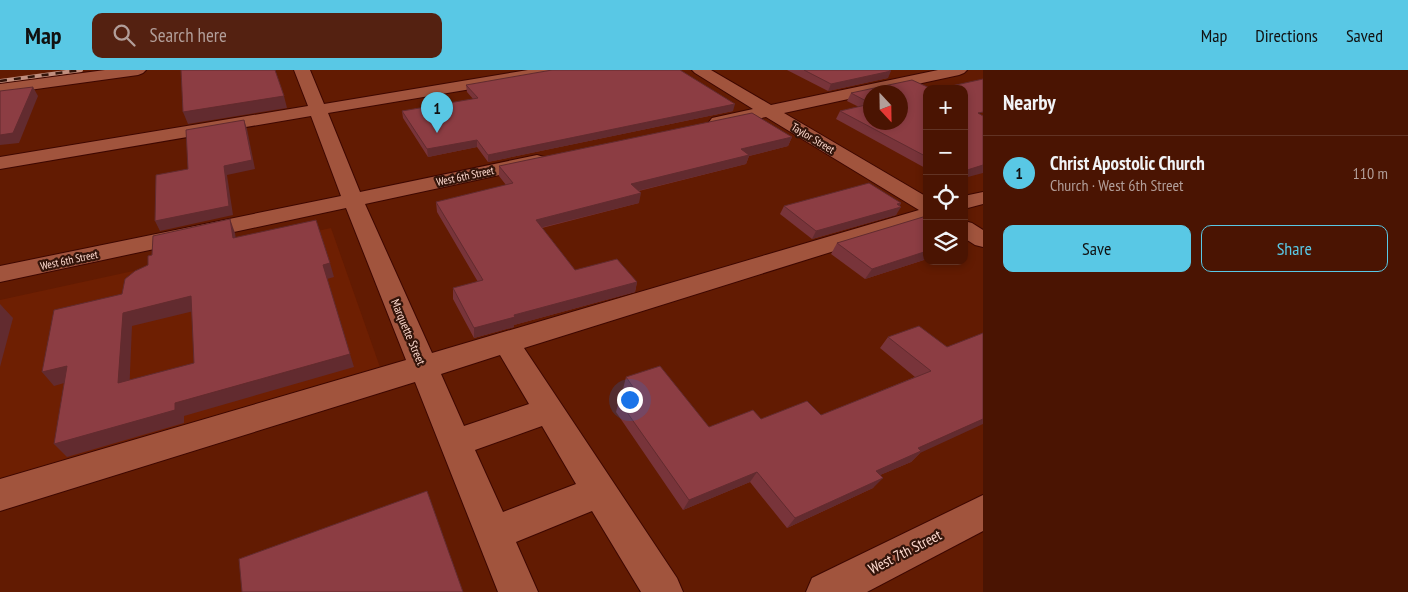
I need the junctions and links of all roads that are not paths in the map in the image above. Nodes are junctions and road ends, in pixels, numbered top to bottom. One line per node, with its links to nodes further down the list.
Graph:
1 (62, 70): 7 (street)
2 (138, 70): 8 (street)
3 (302, 70): 9 (street, Marquette Street)
4 (554, 70): 9 (street)
5 (700, 70): 10 (street, Taylor Street)
6 (959, 70): 10 (street)
7 (0, 78)
8 (0, 89)
9 (318, 110): 13 (street); 15 (street, Marquette Street)
10 (769, 111): 11 (street); 17 (street, Taylor Street)
11 (701, 126)
12 (556, 157): 15 (street, West 6th Street)
13 (0, 163)
14 (983, 198): 16 (street)
15 (353, 200): 21 (street, West 6th Street); 23 (street, Marquette Street)
16 (968, 202)
17 (923, 204)
18 (923, 216): 22 (street)
19 (968, 231): 20 (street)
20 (983, 240)
21 (0, 274)
22 (506, 342): 23 (street); 24 (street)
23 (423, 367): 25 (street, Marquette Street); 27 (street)
24 (549, 410): 25 (street); 26 (street)
25 (455, 443): 29 (street, Marquette Street)
26 (599, 491): 29 (street); 31 (street)
27 (0, 495)
28 (983, 512): 32 (street, West 7th Street)
29 (493, 534): 30 (street, Marquette Street)
30 (518, 592)
31 (663, 592)
32 (826, 592)

